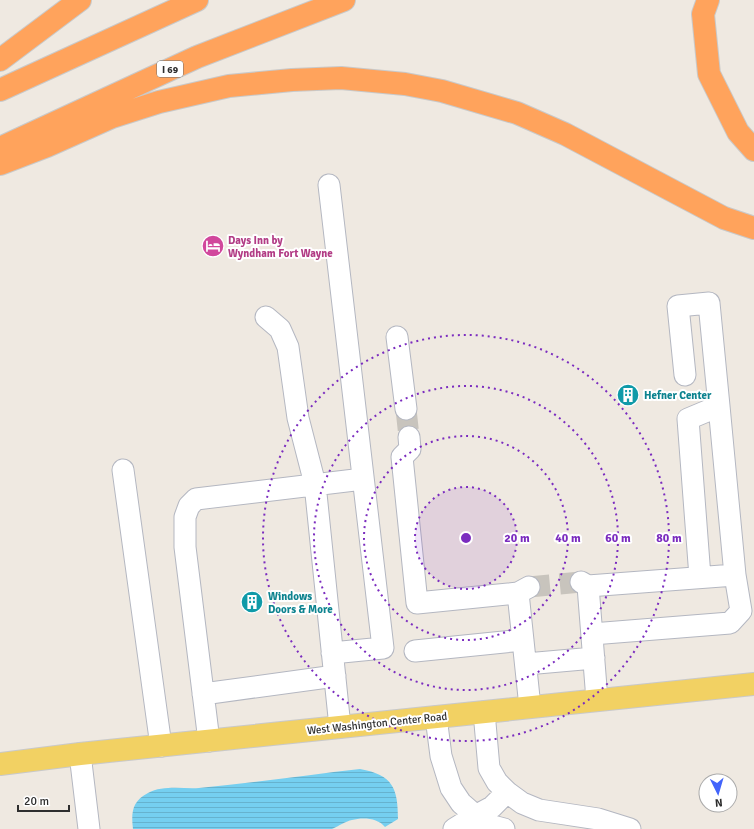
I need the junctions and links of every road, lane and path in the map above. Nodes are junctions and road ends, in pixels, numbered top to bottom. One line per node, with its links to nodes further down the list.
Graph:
1 (80, 0): 5 (highway)
2 (197, 0): 6 (highway)
3 (344, 0): 7 (highway, I 69)
4 (708, 0): 8 (highway)
5 (0, 60)
6 (0, 90)
7 (0, 148)
8 (754, 150)
9 (0, 164): 11 (highway)
10 (329, 185): 19 (street)
11 (754, 228)
12 (266, 317): 20 (street)
13 (398, 337): 16 (street)
14 (685, 375): 15 (street)
15 (719, 406): 21 (street); 22 (street)
16 (406, 409)
17 (409, 437): 24 (street)
18 (123, 470): 38 (street)
19 (363, 478): 20 (street); 26 (street)
20 (315, 484): 26 (street); 31 (street)
21 (735, 575): 22 (street); 23 (street)
22 (700, 577): 23 (street)
23 (592, 634): 27 (street)
24 (523, 640): 25 (street); 28 (street)
25 (416, 651)
26 (332, 653): 29 (street)
27 (594, 658): 28 (street); 32 (street)
28 (526, 664): 33 (street)
29 (335, 676): 31 (street); 36 (street)
30 (754, 684): 32 (main road, West Washington Center Road)
31 (203, 694): 37 (street)
32 (597, 700): 33 (main road, West Washington Center Road)
33 (530, 707): 34 (main road, West Washington Center Road)
34 (484, 712): 35 (main road, West Washington Center Road); 41 (street)
35 (436, 717): 36 (main road, West Washington Center Road); 42 (street)
36 (340, 727): 37 (main road, West Washington Center Road)
37 (209, 741): 38 (main road, West Washington Center Road)
38 (161, 746): 39 (main road, West Washington Center Road)
39 (80, 754): 40 (main road, West Washington Center Road); 43 (street)
40 (0, 764)
41 (507, 792): 42 (street); 46 (street)
42 (475, 816): 44 (street); 45 (street)
43 (89, 829)
44 (454, 829)
45 (504, 829)
46 (630, 829)

